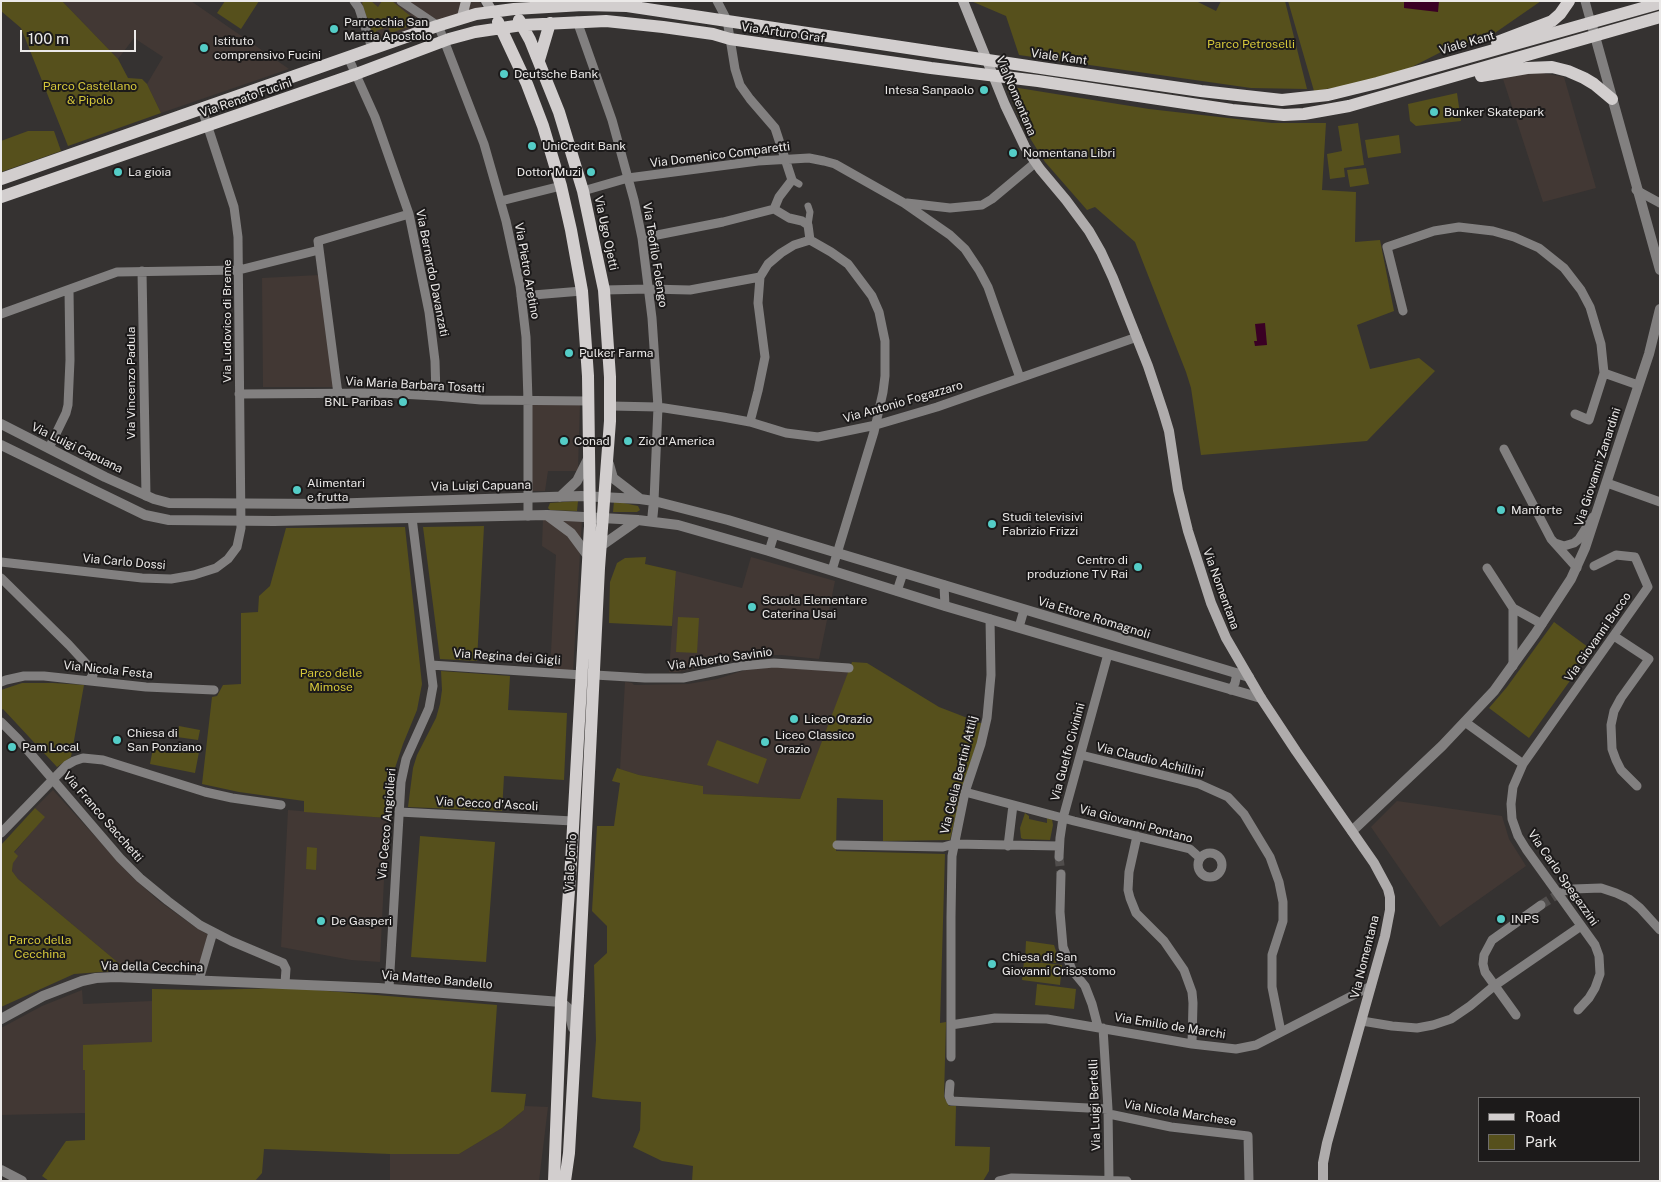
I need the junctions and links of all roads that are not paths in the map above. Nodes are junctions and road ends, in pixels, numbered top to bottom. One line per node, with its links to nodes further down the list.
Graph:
1 (354, 1): 24 (street)
2 (401, 1): 19 (street)
3 (466, 1): 12 (main road)
4 (717, 1): 14 (street)
5 (963, 1): 28 (main road, Via Nomentana)
6 (1569, 1): 27 (main road)
7 (1585, 1): 17 (street)
8 (1660, 3): 17 (main road, Viale Kant)
9 (511, 5): 10 (main road, Via Arturo Graf); 11 (main road, Via Arturo Graf); 18 (main road, Via Ugo Ojetti)
10 (489, 6): 12 (main road, Via Renato Fucini); 20 (main road)
11 (569, 6): 14 (main road, Via Arturo Graf); 15 (street)
12 (462, 17): 19 (main road, Via Renato Fucini)
13 (1660, 17): 21 (main road, Viale Kant)
14 (727, 20): 22 (street); 25 (main road, Via Arturo Graf)
15 (572, 22): 16 (main road, Via Arturo Graf); 22 (main road, Via Arturo Graf); 43 (street, Via Teofilo Folengo)
16 (550, 23): 18 (main road, Via Arturo Graf); 29 (main road)
17 (1591, 23): 21 (street); 27 (main road, Viale Kant)
18 (522, 25): 20 (main road, Via Arturo Graf); 29 (main road, Via Ugo Ojetti)
19 (437, 26): 23 (street, Via Pietro Aretino); 24 (main road, Via Renato Fucini)
20 (500, 28): 23 (main road, Via Renato Fucini); 45 (main road)
21 (1594, 36): 33 (main road, Viale Kant); 35 (street)
22 (730, 39): 30 (main road, Via Arturo Graf); 41 (street)
23 (444, 41): 31 (main road, Via Renato Fucini); 49 (street, Via Pietro Aretino)
24 (372, 48): 26 (main road, Via Renato Fucini)
25 (934, 52): 28 (main road, Via Arturo Graf); 30 (street)
26 (348, 57): 31 (street, Via Bernardo Davanzati); 37 (main road, Via Renato Fucini)
27 (1465, 58): 36 (main road, Viale Kant)
28 (987, 59): 32 (main road, Via Nomentana); 34 (main road, Viale Kant)
29 (539, 60): 47 (main road, Via Ugo Ojetti)
30 (930, 68): 32 (main road, Via Arturo Graf)
31 (356, 74): 40 (main road, Via Renato Fucini); 54 (street, Via Bernardo Davanzati)
32 (994, 76): 38 (main road, Viale Kant); 42 (main road, Via Nomentana)
33 (1436, 82): 35 (main road); 39 (main road, Viale Kant)
34 (1246, 97): 36 (main road, Viale Kant); 38 (street, Viale Kant)
35 (1612, 99): 46 (street)
36 (1279, 100): 39 (street, Viale Kant)
37 (202, 109): 40 (street, Via Ludovico di Breme); 44 (main road, Via Renato Fucini)
38 (1232, 110): 39 (main road, Viale Kant)
39 (1304, 114)
40 (207, 126): 48 (main road, Via Renato Fucini); 59 (street, Via Ludovico di Breme)
41 (784, 159): 43 (street, Via Domenico Comparetti); 50 (street, Via Domenico Comparetti); 53 (street)
42 (1035, 163): 50 (street); 72 (main road, Via Nomentana)
43 (628, 178): 47 (street, Via Domenico Comparetti); 56 (street, Via Teofilo Folengo)
44 (1, 179)
45 (561, 186): 49 (street); 66 (main road)
46 (1636, 190): 51 (street); 60 (street)
47 (583, 191): 65 (main road, Via Ugo Ojetti)
48 (1, 198)
49 (501, 201): 67 (street, Via Pietro Aretino)
50 (904, 203): 75 (street, Via Domenico Comparetti)
51 (1660, 203)
52 (808, 206): 55 (street)
53 (774, 209): 55 (street); 56 (street)
54 (409, 214): 58 (street); 79 (street, Via Bernardo Davanzati)
55 (808, 225): 57 (street)
56 (642, 238): 63 (street, Via Teofilo Folengo)
57 (810, 240): 62 (street); 87 (street)
58 (318, 246): 59 (street); 78 (street)
59 (239, 270): 61 (street); 77 (street, Via Ludovico di Breme)
60 (1660, 270)
61 (142, 271): 64 (street); 98 (street, Via Vincenzo Padula)
62 (760, 277): 63 (street); 85 (street)
63 (649, 289): 65 (street); 83 (street, Via Teofilo Folengo)
64 (69, 290): 70 (street); 89 (street)
65 (604, 290): 82 (main road, Via Ugo Ojetti)
66 (582, 291): 67 (street); 81 (main road)
67 (521, 296): 80 (street, Via Pietro Aretino)
68 (1660, 309): 73 (street, Via Giovanni Zanardini)
69 (1403, 311): 74 (street)
70 (1, 314)
71 (1660, 334): 73 (street)
72 (1137, 337): 75 (street, Via Antonio Fogazzaro); 144 (main road, Via Nomentana)
73 (1649, 354): 76 (street, Via Giovanni Zanardini)
74 (1604, 373): 76 (street); 84 (street)
75 (1020, 378): 87 (street, Via Antonio Fogazzaro)
76 (1638, 385): 96 (street, Via Giovanni Zanardini)
77 (240, 394): 78 (street, Via Maria Barbara Tosatti); 107 (street, Via Ludovico di Breme)
78 (338, 394): 79 (street, Via Maria Barbara Tosatti)
79 (436, 396): 80 (street, Via Maria Barbara Tosatti)
80 (528, 401): 81 (street, Via Maria Barbara Tosatti); 103 (street, Via Pietro Aretino)
81 (589, 401): 91 (main road)
82 (610, 406): 83 (street, Via Antonio Fogazzaro); 92 (main road, Via Ugo Ojetti)
83 (658, 407): 85 (street, Via Antonio Fogazzaro); 105 (street, Via Teofilo Folengo)
84 (1575, 414)
85 (750, 422): 87 (street, Via Antonio Fogazzaro)
86 (1, 424): 89 (street, Via Luigi Capuana)
87 (876, 425): 120 (street)
88 (1, 445): 97 (street)
89 (49, 448): 95 (street, Via Luigi Capuana)
90 (1504, 450): 117 (street)
91 (589, 456): 93 (main road); 102 (street)
92 (608, 457): 94 (main road, Via Ugo Ojetti); 104 (street)
93 (590, 473): 94 (street); 99 (main road)
94 (606, 474): 100 (main road, Via Ugo Ojetti)
95 (111, 480): 97 (street); 98 (street, Via Luigi Capuana)
96 (1606, 483): 106 (street); 108 (street, Via Giovanni Zanardini)
97 (104, 495): 115 (street)
98 (146, 496): 107 (street, Via Luigi Capuana)
99 (590, 496): 100 (street, Via Ettore Romagnoli); 102 (street, Via Ettore Romagnoli); 111 (main road)
100 (605, 496): 104 (street, Via Ettore Romagnoli); 111 (main road, Via Ugo Ojetti)
101 (548, 497): 102 (street, Via Ettore Romagnoli); 103 (street, Via Luigi Capuana); 109 (street, Via Luigi Capuana)
102 (560, 497)
103 (528, 498): 107 (street, Via Luigi Capuana); 110 (street, Via Pietro Aretino)
104 (640, 499): 105 (street, Via Ettore Romagnoli)
105 (654, 501): 114 (street); 116 (street, Via Ettore Romagnoli)
106 (1660, 502)
107 (240, 504): 115 (street, Via Ludovico di Breme)
108 (1598, 510): 117 (street); 125 (street, Via Giovanni Zanardini)
109 (547, 515): 110 (street); 111 (street); 121 (street)
110 (528, 516): 112 (street)
111 (597, 517): 113 (street); 118 (main road, Viale Jonio); 121 (main road, Viale Jonio)
112 (412, 518): 115 (street); 139 (street, Via Cecco Angiolieri)
113 (638, 520): 114 (street); 118 (street)
114 (652, 521): 119 (street)
115 (241, 522): 122 (street, Via Carlo Dossi)
116 (774, 535): 119 (street); 120 (street, Via Ettore Romagnoli)
117 (1553, 542): 125 (street)
118 (601, 546): 143 (main road, Viale Jonio)
119 (769, 551): 126 (street)
120 (837, 553): 126 (street); 127 (street, Via Ettore Romagnoli)
121 (588, 556): 143 (main road, Viale Jonio)
122 (1, 562)
123 (1594, 566): 137 (street, Via Giovanni Bucco)
124 (1487, 568): 132 (street)
125 (1577, 568): 135 (street, Via Giovanni Zanardini)
126 (832, 570): 130 (street)
127 (903, 573): 129 (street, Via Ettore Romagnoli); 130 (street)
128 (1, 578): 145 (street)
129 (944, 585): 131 (street); 133 (street, Via Ettore Romagnoli)
130 (898, 591): 131 (street)
131 (945, 606): 134 (street)
132 (1513, 608): 135 (street); 140 (street)
133 (1024, 610): 136 (street); 142 (street, Via Ettore Romagnoli)
134 (990, 619): 136 (street); 156 (street, Via Clelia Bertini Attilj)
135 (1542, 624): 140 (street, Via Giovanni Zanardini)
136 (1019, 627): 138 (street)
137 (1614, 636): 153 (street, Via Giovanni Bucco); 155 (street)
138 (1108, 654): 148 (street); 152 (street, Via Guelfo Civinini)
139 (431, 665): 143 (street, Via Regina dei Gigli); 159 (street, Via Cecco Angiolieri)
140 (1513, 666): 151 (street, Via Giovanni Zanardini)
141 (849, 668): 143 (street, Via Alberto Savinio)
142 (1237, 673): 144 (street, Via Ettore Romagnoli); 148 (street)
143 (588, 675): 161 (main road, Viale Jonio); 178 (main road, Viale Jonio)
144 (1249, 677): 149 (main road, Via Nomentana)
145 (90, 680): 146 (street, Via Nicola Festa); 147 (street, Via Nicola Festa)
146 (1, 682)
147 (214, 690)
148 (1231, 690): 149 (street)
149 (1261, 698): 162 (main road, Via Nomentana)
150 (1, 722): 154 (street, Via Franco Sacchetti)
151 (1465, 722): 153 (street); 162 (street, Via Giovanni Zanardini)
152 (1081, 755): 160 (street, Via Guelfo Civinini); 192 (street, Via Claudio Achillini)
153 (1523, 764): 174 (street, Via Carlo Spegazzini)
154 (53, 779): 157 (street); 163 (street); 176 (street, Via Franco Sacchetti)
155 (1637, 786)
156 (966, 792): 158 (street, Via Giovanni Pontano); 166 (street, Via Clelia Bertini Attilj)
157 (281, 805)
158 (1014, 805): 160 (street, Via Giovanni Pontano); 167 (street)
159 (399, 812): 161 (street, Via Cecco d'Ascoli); 184 (street, Via Cecco Angiolieri)
160 (1063, 818): 164 (street, Via Giovanni Pontano); 168 (street, Via Guelfo Civinini)
161 (573, 821): 177 (main road, Viale Jonio)
162 (1352, 831): 182 (main road, Via Nomentana)
163 (1, 833)
164 (1137, 836): 170 (street, Via Giovanni Pontano); 194 (street)
165 (837, 844): 166 (street)
166 (954, 844): 167 (street); 190 (street, Via Clelia Bertini Attilj)
167 (1008, 846): 168 (street)
168 (1059, 846): 169 (street, Via Guelfo Civinini)
169 (1059, 857)
170 (1200, 858)
171 (1061, 874): 191 (street)
172 (1563, 891): 175 (street)
173 (1540, 906): 183 (street)
174 (1581, 926): 183 (street); 186 (street, Via Carlo Spegazzini)
175 (1660, 930)
176 (214, 932): 179 (street); 180 (street, Via Franco Sacchetti)
177 (564, 960): 178 (street); 185 (main road, Viale Jonio)
178 (579, 978): 193 (main road, Viale Jonio)
179 (200, 980): 180 (street, Via della Cecchina); 188 (street, Via della Cecchina)
180 (285, 983): 181 (street, Via della Cecchina)
181 (312, 984): 184 (street, Via Matteo Bandello)
182 (1371, 986): 189 (main road, Via Nomentana); 192 (street, Via Emilio de Marchi)
183 (1494, 986): 187 (street); 189 (street)
184 (389, 988): 185 (street, Via Matteo Bandello)
185 (561, 1002): 193 (street); 199 (main road, Viale Jonio)
186 (1578, 1010)
187 (1516, 1016)
188 (1, 1019)
189 (1362, 1021): 206 (main road, Via Nomentana)
190 (951, 1025): 191 (street, Via Emilio de Marchi); 195 (street, Via Clelia Bertini Attilj)
191 (1100, 1028): 194 (street, Via Emilio de Marchi); 197 (street, Via Luigi Bertelli)
192 (1281, 1032): 194 (street, Via Emilio de Marchi)
193 (576, 1044): 201 (main road, Viale Jonio)
194 (1192, 1044)
195 (951, 1057)
196 (950, 1084): 197 (street, Via Nicola Marchese)
197 (1108, 1111): 203 (street, Via Luigi Bertelli); 205 (street, Via Nicola Marchese)
198 (1, 1170): 200 (street)
199 (554, 1178)
200 (22, 1181)
201 (566, 1181)
202 (999, 1181): 203 (street)
203 (1109, 1181): 204 (street)
204 (1127, 1181)
205 (1248, 1181)
206 (1323, 1181)

